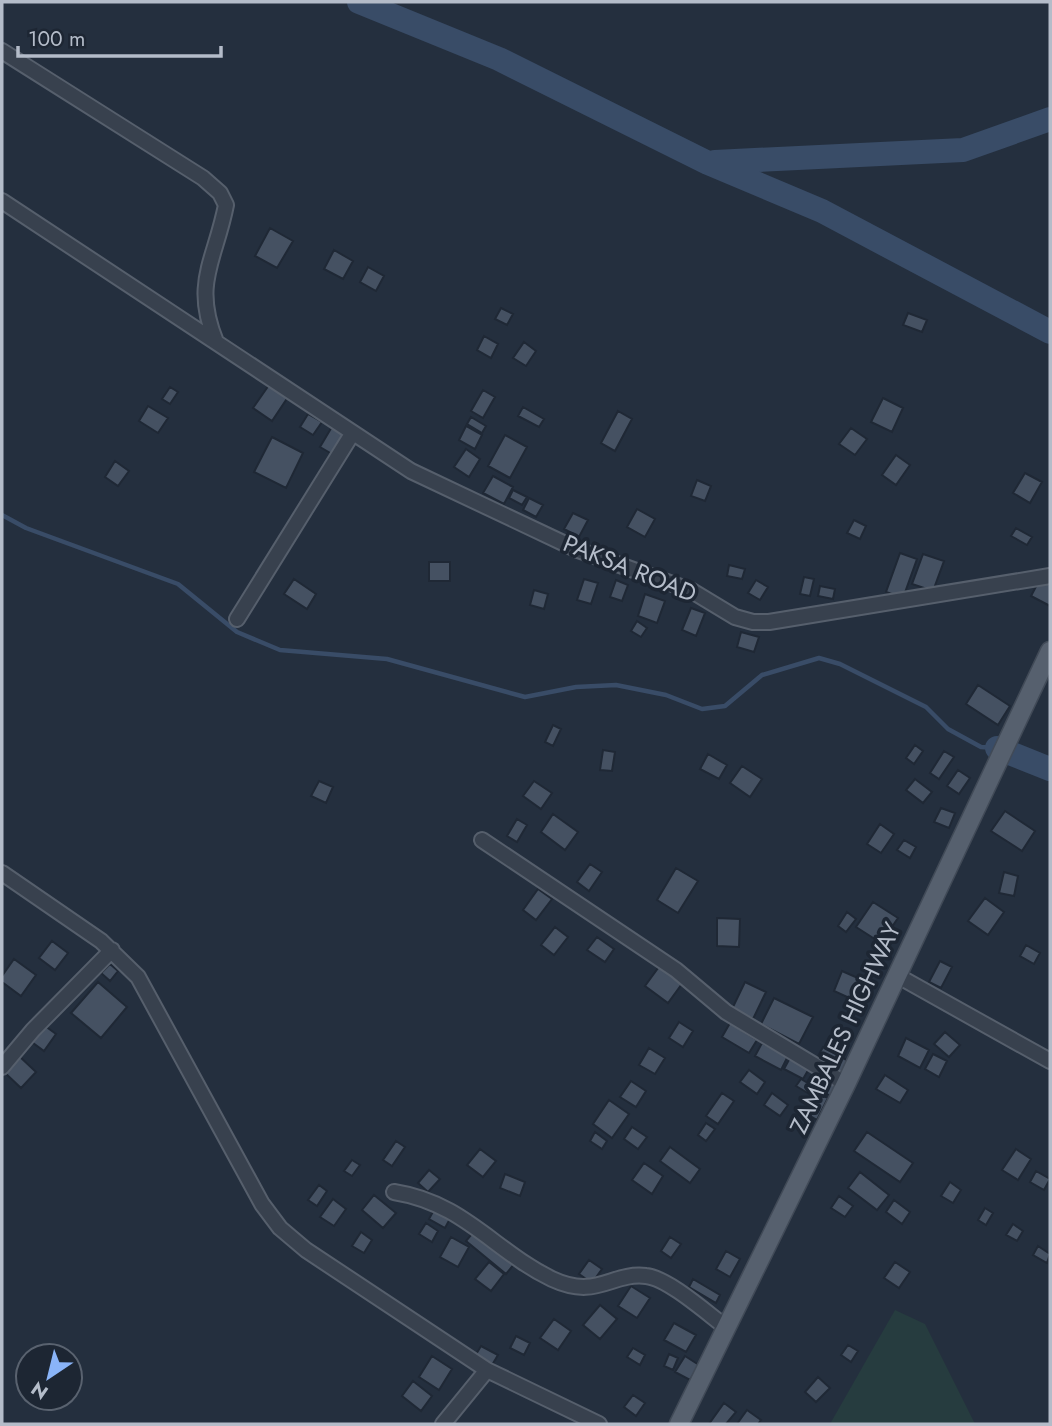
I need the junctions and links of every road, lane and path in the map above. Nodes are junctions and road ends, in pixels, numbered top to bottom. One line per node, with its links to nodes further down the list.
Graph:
1 (2, 51): 3 (street)
2 (2, 201): 3 (street, PAKSA ROAD)
3 (216, 342): 4 (street, PAKSA ROAD)
4 (352, 434): 5 (street, PAKSA ROAD); 6 (street)
5 (1050, 576)
6 (237, 619)
7 (1050, 651): 11 (main road, ZAMBALES HIGHWAY)
8 (482, 840): 14 (street)
9 (2, 873): 10 (street)
10 (112, 950): 13 (street); 17 (street)
11 (898, 976): 12 (street); 14 (main road, ZAMBALES HIGHWAY)
12 (1050, 1061)
13 (2, 1067)
14 (846, 1084): 16 (main road, ZAMBALES HIGHWAY)
15 (394, 1192): 16 (street)
16 (727, 1328): 20 (main road, ZAMBALES HIGHWAY)
17 (487, 1370): 18 (street); 19 (street)
18 (443, 1424)
19 (599, 1424)
20 (679, 1424)

